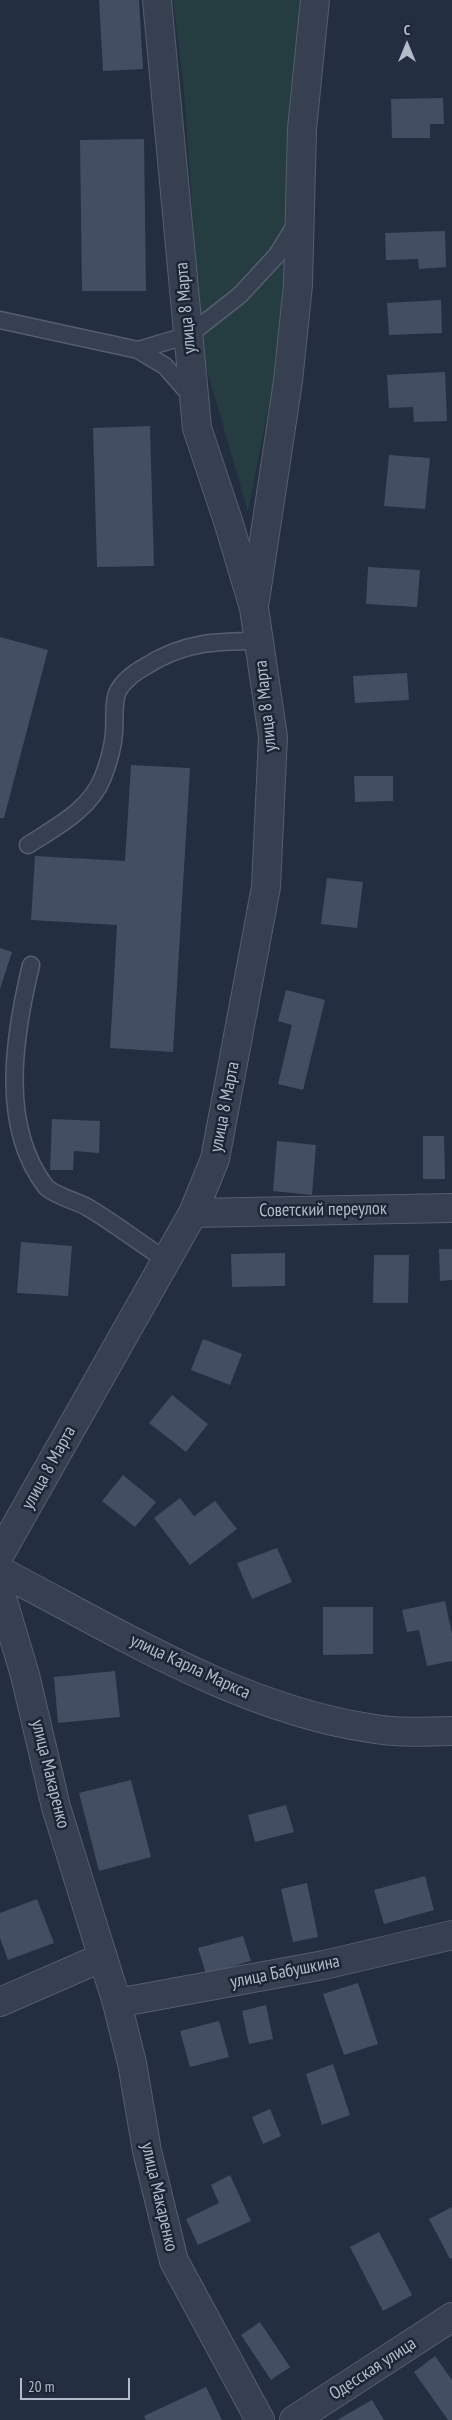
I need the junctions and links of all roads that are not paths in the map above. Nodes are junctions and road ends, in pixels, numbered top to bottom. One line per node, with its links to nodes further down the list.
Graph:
1 (157, 0): 5 (street, улица 8 Марта)
2 (315, 0): 3 (street, улица 8 Марта)
3 (300, 216): 5 (lane); 8 (street, улица 8 Марта)
4 (0, 320): 6 (lane)
5 (188, 335): 6 (lane); 7 (street, улица 8 Марта)
6 (138, 350): 7 (lane)
7 (195, 401): 8 (street, улица 8 Марта)
8 (254, 608): 9 (street, улица 8 Марта)
9 (259, 641): 10 (lane); 13 (street, улица 8 Марта)
10 (28, 845)
11 (31, 965): 14 (lane)
12 (452, 1208): 13 (street, Советский переулок)
13 (193, 1213): 14 (street, улица 8 Марта)
14 (166, 1260): 15 (street, улица 8 Марта)
15 (0, 1554)
16 (0, 1571): 18 (street, улица Карла Маркса)
17 (0, 1591): 20 (street, улица Макаренко)
18 (452, 1731)
19 (452, 1935): 22 (street, улица Бабушкина)
20 (103, 1956): 21 (street); 22 (street, улица Макаренко)
21 (0, 2002)
22 (117, 2003): 25 (street, улица Макаренко)
23 (452, 2317): 24 (street, Одесская улица)
24 (307, 2417)
25 (260, 2420)

